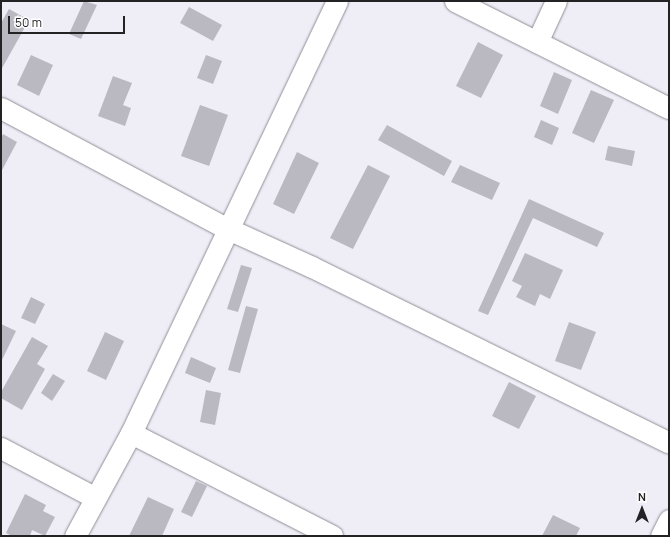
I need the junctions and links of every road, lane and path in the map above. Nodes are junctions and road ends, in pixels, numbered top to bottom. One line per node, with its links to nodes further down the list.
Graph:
1 (337, 1): 7 (street)
2 (455, 1): 4 (street)
3 (556, 1): 4 (street)
4 (537, 42): 6 (street)
5 (1, 108): 7 (street)
6 (669, 108)
7 (226, 228): 8 (street); 9 (street)
8 (130, 432): 11 (street); 14 (street)
9 (669, 443)
10 (1, 448): 11 (street)
11 (94, 497): 13 (street)
12 (669, 520): 15 (street)
13 (75, 536)
14 (332, 536)
15 (661, 536)

